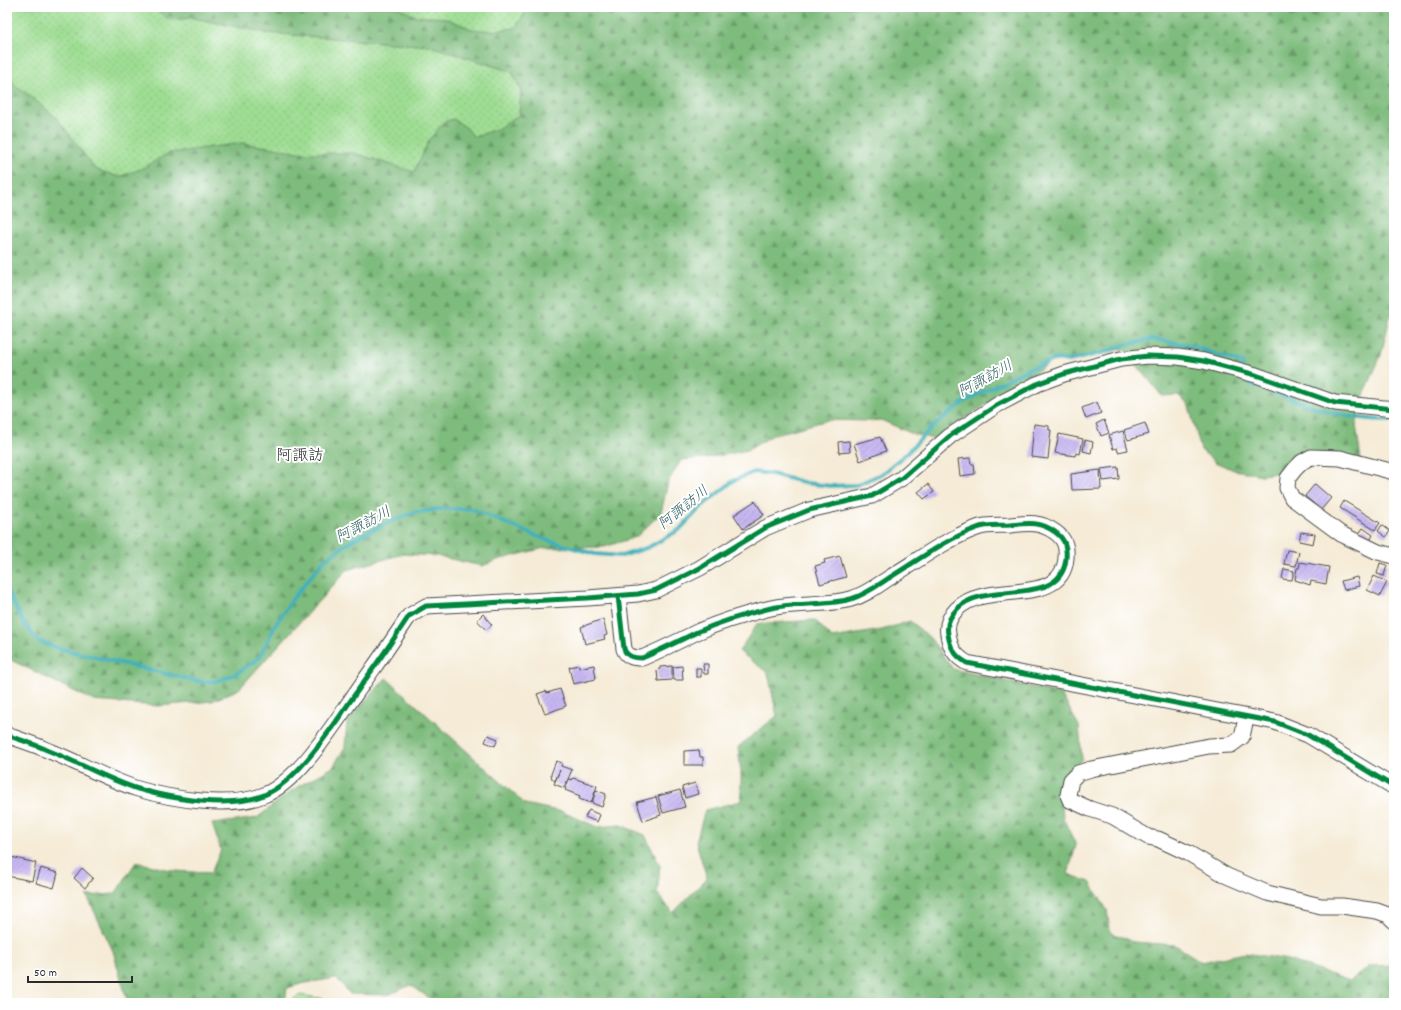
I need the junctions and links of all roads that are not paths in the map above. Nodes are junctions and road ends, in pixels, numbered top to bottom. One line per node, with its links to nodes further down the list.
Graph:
1 (1394, 409): 4 (street)
2 (1394, 472): 3 (street)
3 (1394, 556)
4 (618, 596): 5 (street); 6 (street)
5 (1246, 718): 7 (street); 8 (street)
6 (7, 735)
7 (1394, 787)
8 (1394, 921)

